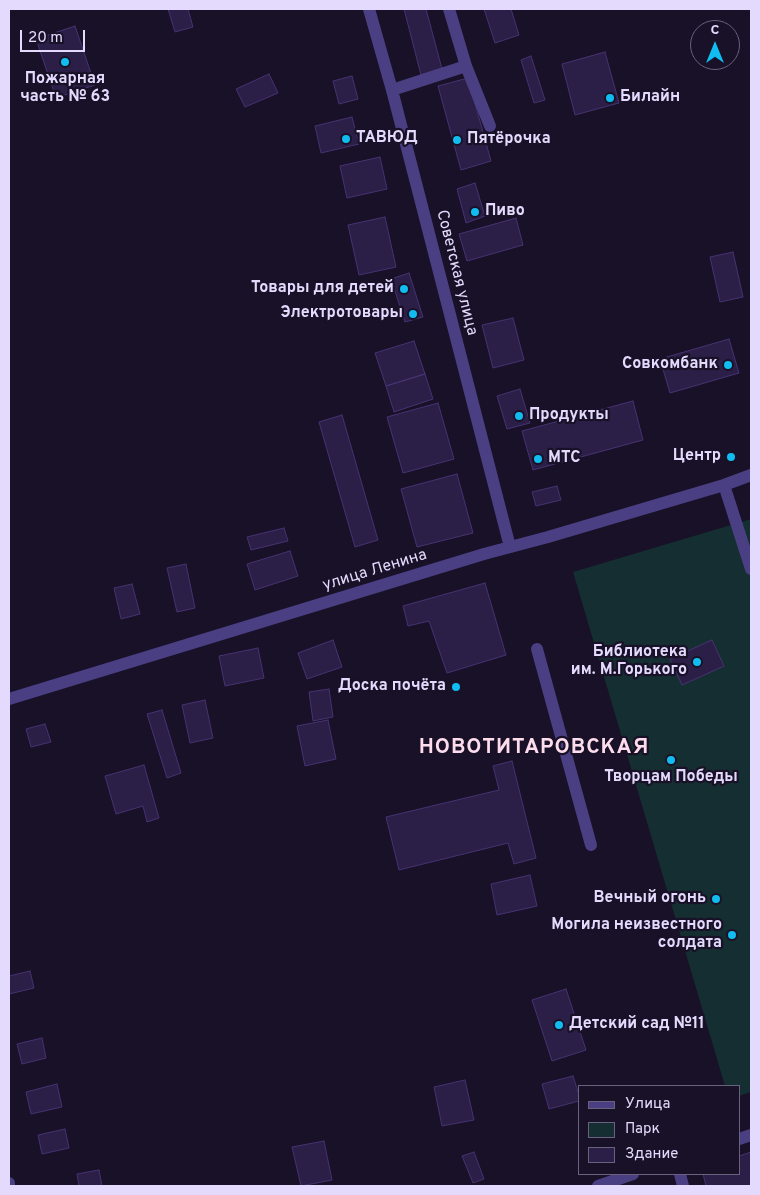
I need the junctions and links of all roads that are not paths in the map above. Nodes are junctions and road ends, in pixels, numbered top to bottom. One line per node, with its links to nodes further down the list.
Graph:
1 (369, 9): 4 (street, Советская улица)
2 (449, 9): 3 (street)
3 (466, 66): 4 (street); 5 (street)
4 (392, 90): 8 (street, Советская улица)
5 (490, 126)
6 (751, 475): 7 (street, улица Ленина)
7 (724, 484): 8 (street, улица Ленина); 9 (street)
8 (510, 547): 11 (street, улица Ленина)
9 (751, 569)
10 (537, 649): 12 (street)
11 (9, 699)
12 (591, 845)
13 (630, 1175): 14 (street)
14 (598, 1186)

